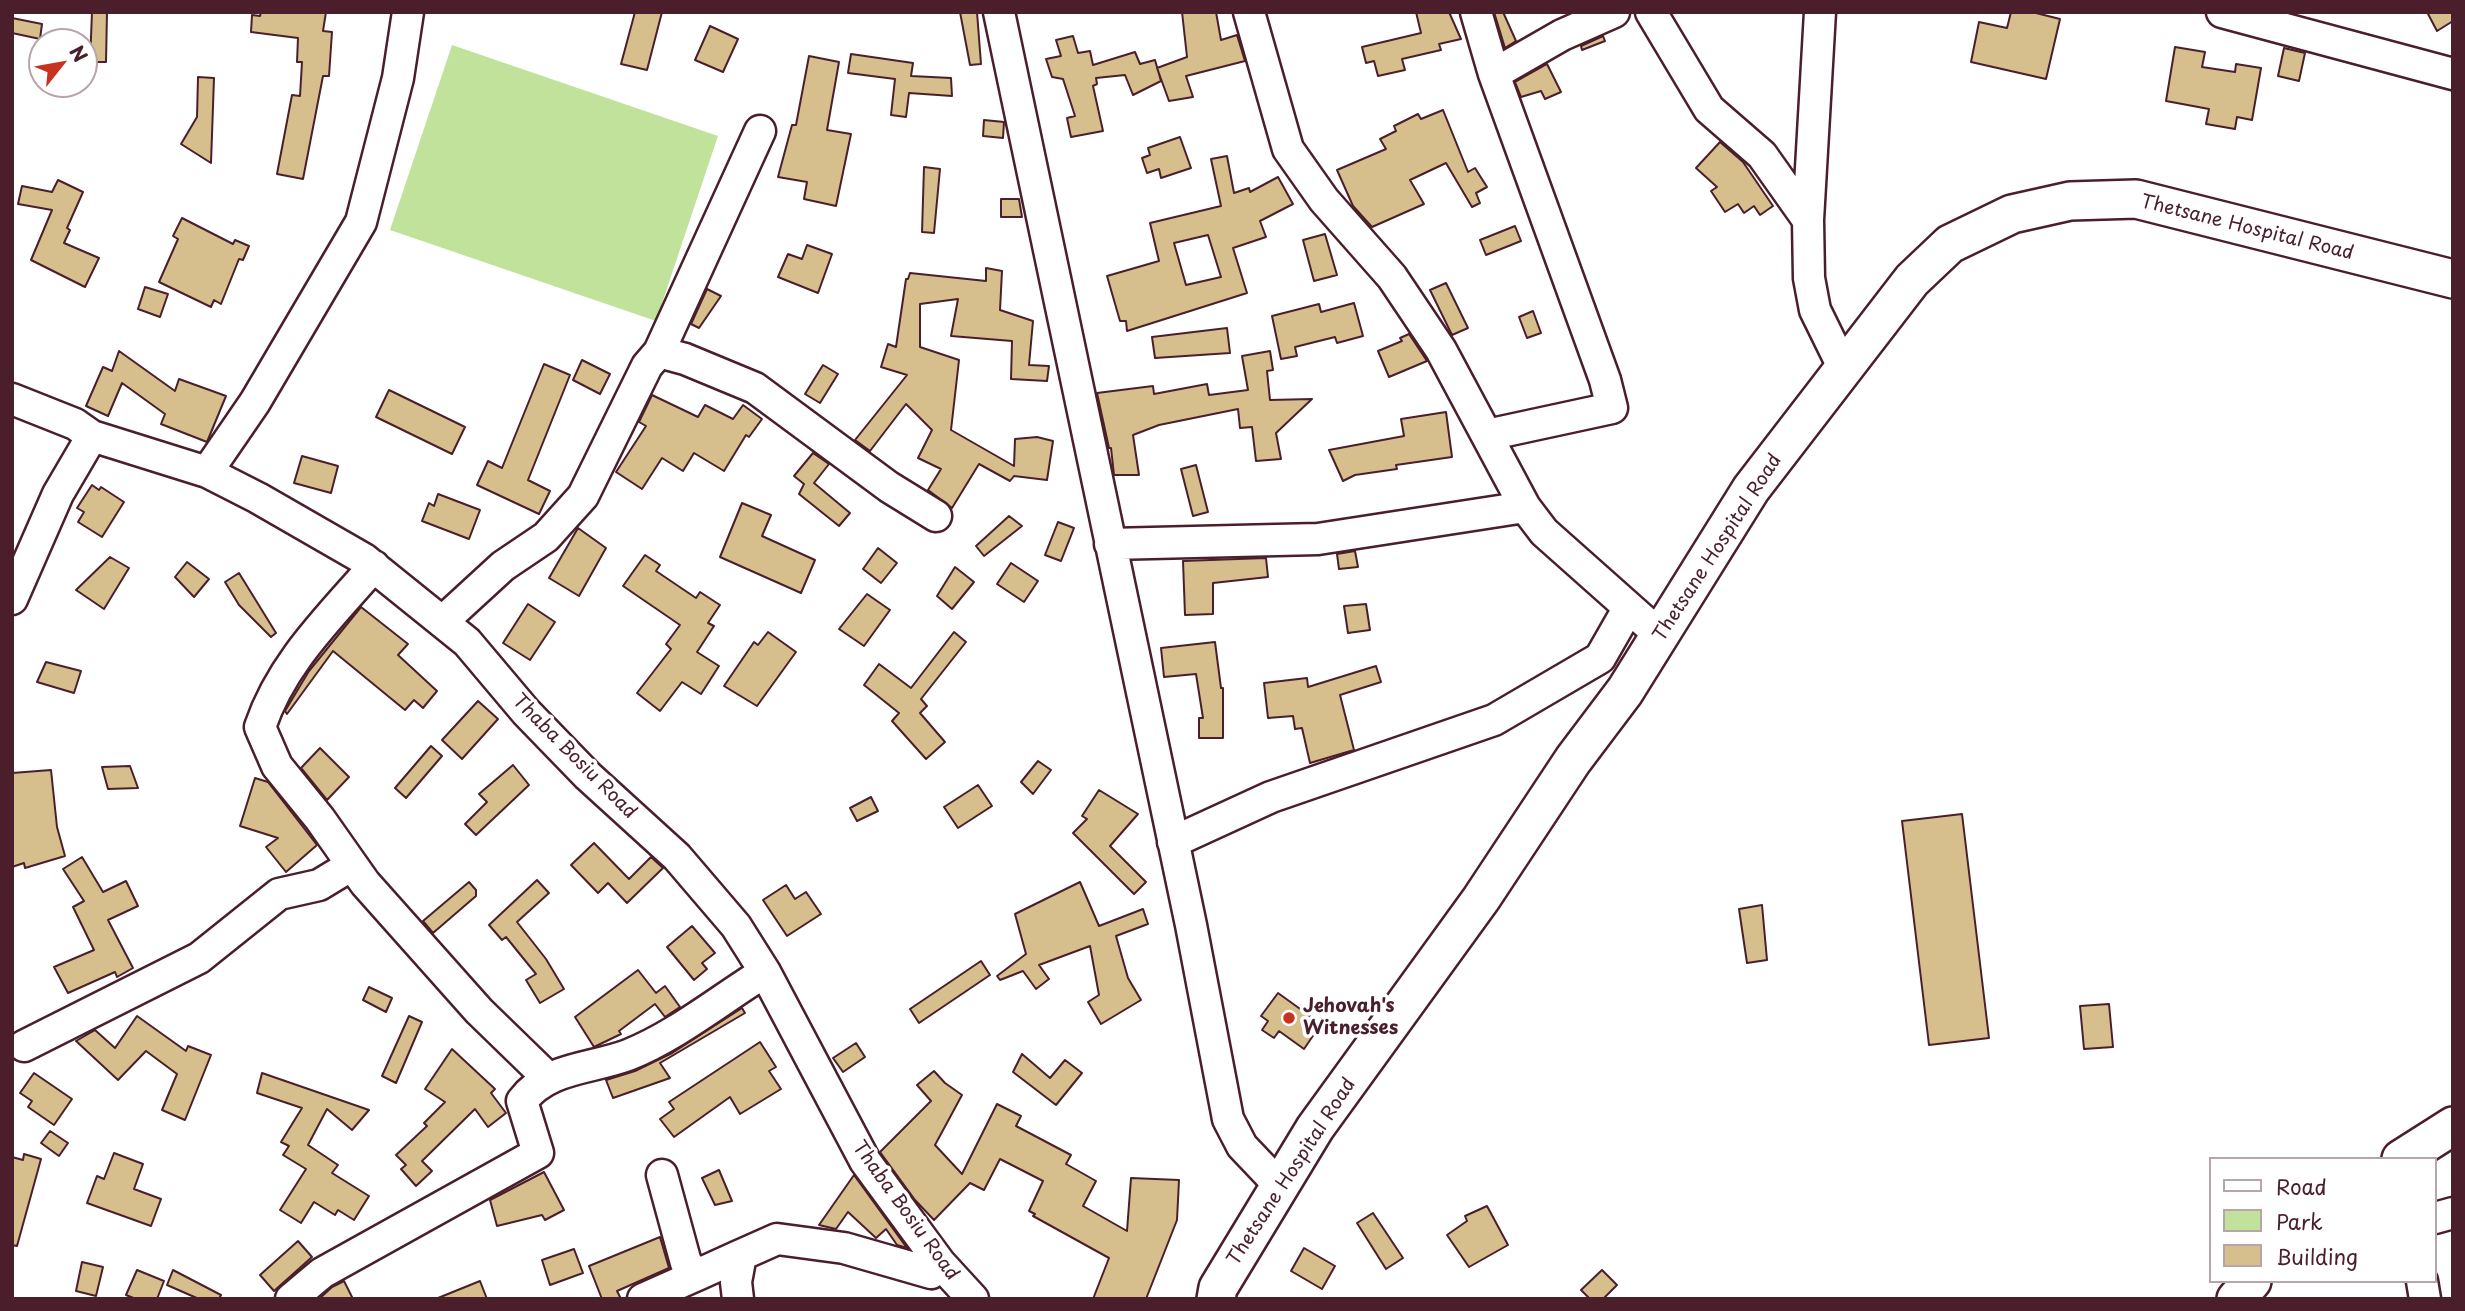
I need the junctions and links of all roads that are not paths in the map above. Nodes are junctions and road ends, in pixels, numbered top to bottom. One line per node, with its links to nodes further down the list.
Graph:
1 (408, 12): 19 (street)
2 (999, 12): 22 (street)
3 (1249, 12): 17 (street)
4 (1476, 12): 9 (street)
5 (1614, 12): 9 (street)
6 (1651, 12): 12 (street)
7 (1820, 12): 12 (street)
8 (2222, 12): 10 (street)
9 (1494, 74): 17 (street)
10 (2453, 74)
11 (760, 131): 14 (street)
12 (1808, 220): 15 (street)
13 (2453, 279): 15 (main road, Thetsane Hospital Road)
14 (659, 352): 21 (street); 26 (street)
15 (1843, 367): 27 (main road, Thetsane Hospital Road)
16 (12, 399): 18 (street, Thaba Bosiu Road)
17 (1487, 435): 20 (street)
18 (92, 436): 19 (street, Thaba Bosiu Road); 24 (street)
19 (207, 472): 23 (street, Thaba Bosiu Road)
20 (1525, 507): 22 (street); 25 (street)
21 (936, 516)
22 (1110, 544): 28 (street)
23 (374, 566): 26 (street, Thaba Bosiu Road); 29 (street)
24 (12, 599)
25 (1628, 609): 27 (street); 28 (street)
26 (442, 622): 30 (street, Thaba Bosiu Road)
27 (1661, 636): 36 (main road, Thetsane Hospital Road)
28 (1173, 842): 36 (street)
29 (352, 865): 31 (street); 32 (street)
30 (765, 972): 32 (street); 38 (street, Thaba Bosiu Road)
31 (24, 1046)
32 (548, 1078): 41 (street)
33 (2453, 1126): 34 (main road)
34 (2404, 1157)
35 (662, 1175): 39 (street)
36 (1280, 1186): 45 (main road, Thetsane Hospital Road)
37 (741, 1255): 38 (street); 39 (street); 43 (street)
38 (940, 1263): 44 (street, Thaba Bosiu Road)
39 (696, 1275): 42 (street)
40 (2250, 1283): 46 (main road)
41 (290, 1299)
42 (643, 1299)
43 (738, 1299)
44 (973, 1299)
45 (1216, 1299)
46 (2236, 1299)

